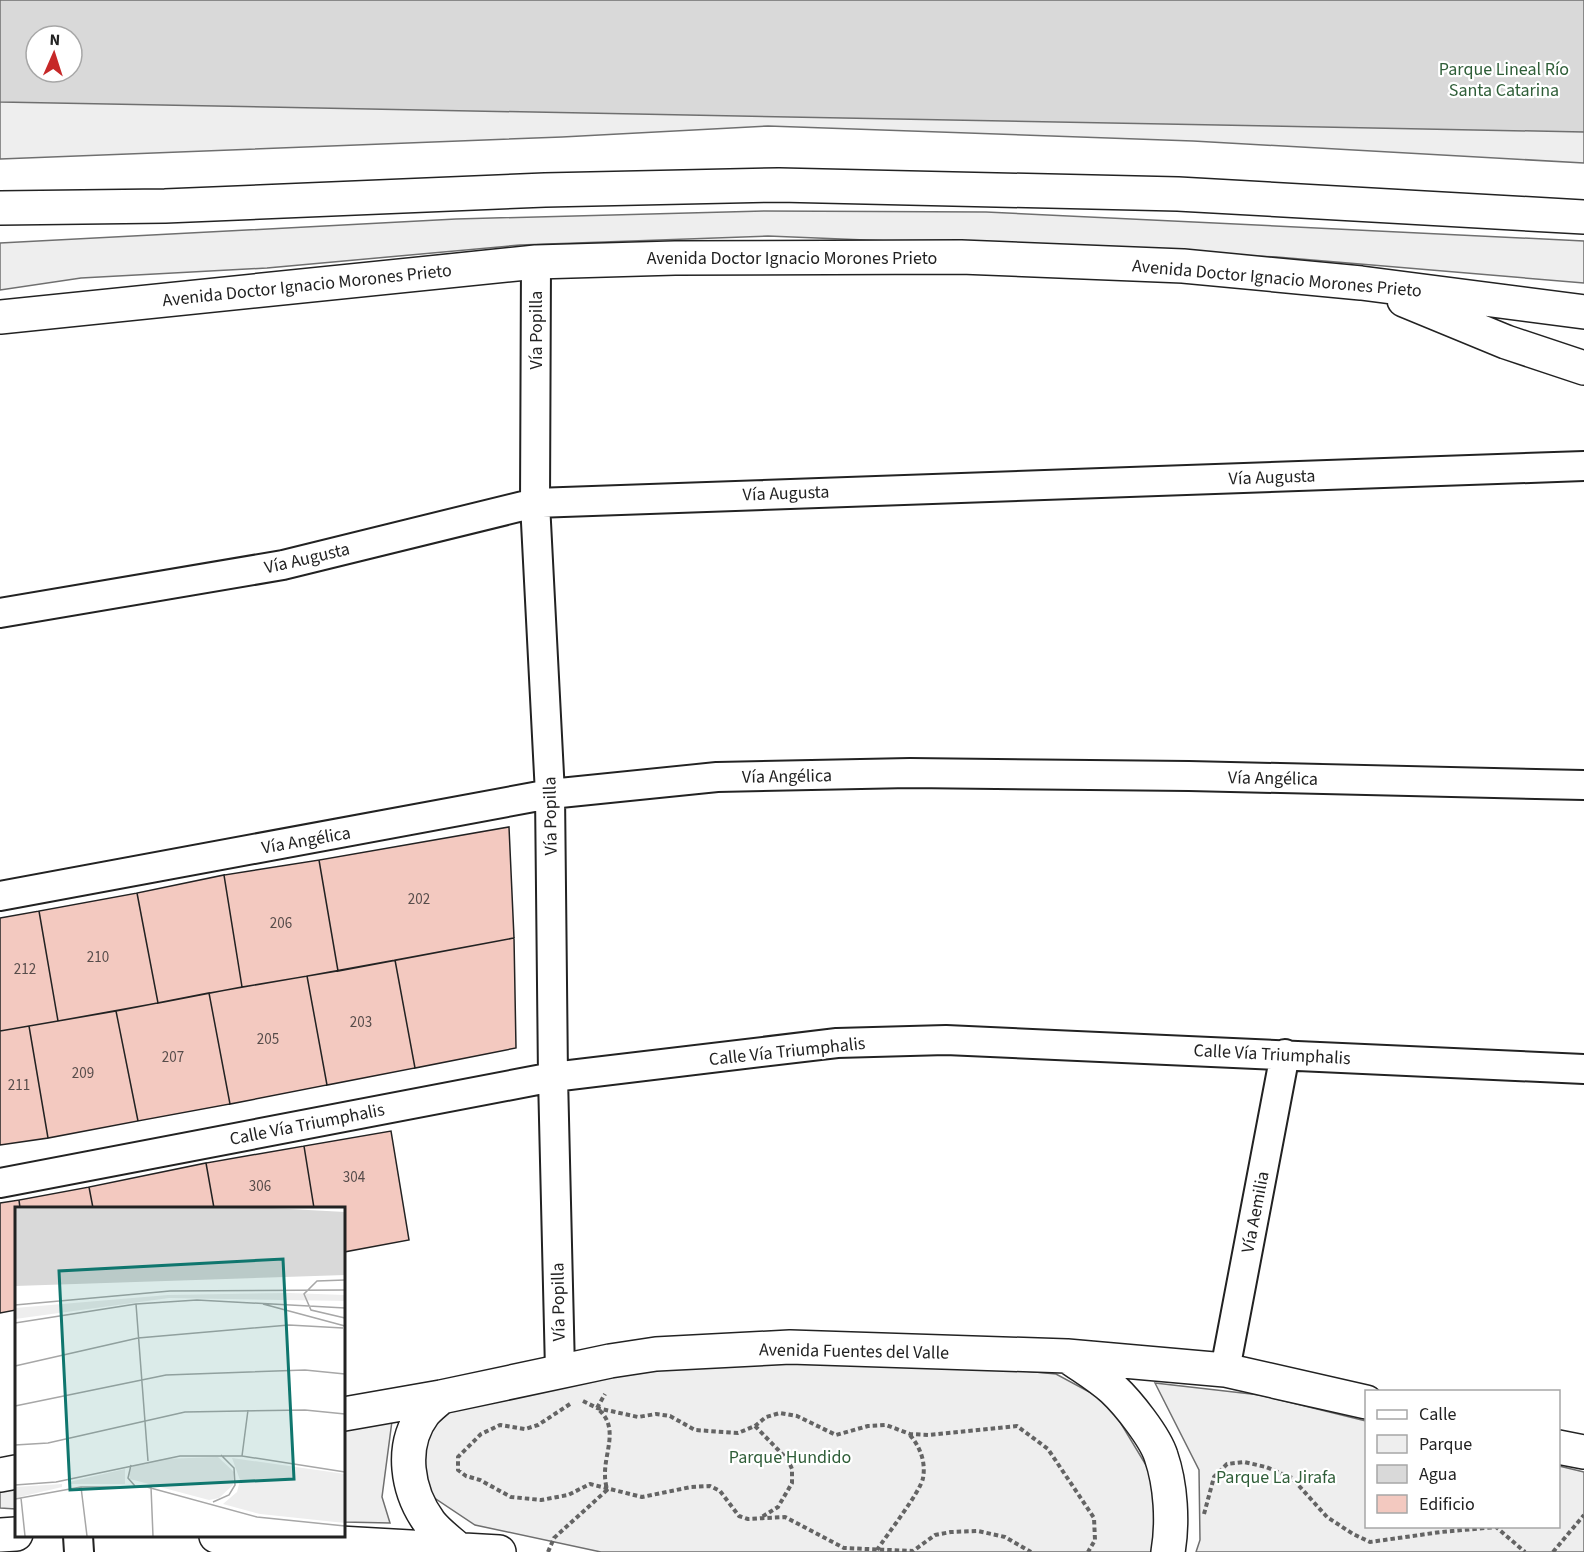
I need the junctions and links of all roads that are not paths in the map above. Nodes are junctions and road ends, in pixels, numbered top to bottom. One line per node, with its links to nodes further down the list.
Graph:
1 (0, 208): 2 (main road)
2 (1584, 217)
3 (536, 262): 4 (main road, Avenida Doctor Ignacio Morones Prieto); 6 (main road, Avenida Doctor Ignacio Morones Prieto); 9 (street, Vía Popilla)
4 (1361, 283): 5 (main road, Avenida Doctor Ignacio Morones Prieto); 7 (main road)
5 (1584, 312)
6 (0, 316)
7 (1584, 368)
8 (1584, 466): 9 (street, Vía Augusta)
9 (535, 503): 10 (street, Vía Augusta); 12 (street, Vía Popilla)
10 (0, 613)
11 (1584, 785): 12 (street, Vía Angélica)
12 (550, 795): 13 (street, Vía Angélica); 16 (street, Vía Popilla)
13 (0, 896)
14 (1285, 1054): 15 (street, Calle Vía Triumphalis); 16 (street, Calle Vía Triumphalis); 20 (street, Vía Aemilia)
15 (1584, 1069)
16 (552, 1077): 17 (street, Calle Vía Triumphalis); 19 (street, Vía Popilla)
17 (0, 1183)
18 (1067, 1356): 19 (main road, Avenida Fuentes del Valle); 20 (main road, Avenida Fuentes del Valle); 33 (main road)
19 (560, 1370): 21 (main road, Avenida Fuentes del Valle)
20 (1225, 1370): 22 (main road, Avenida Fuentes del Valle)
21 (441, 1397): 23 (main road, Avenida Fuentes del Valle); 31 (main road)
22 (1365, 1402)
23 (345, 1414)
24 (1560, 1447): 25 (main road)
25 (1584, 1452)
26 (15, 1472): 27 (main road)
27 (0, 1475)
28 (15, 1534): 29 (main road)
29 (0, 1535)
30 (235, 1537): 31 (main road)
31 (458, 1549): 32 (main road)
32 (498, 1552)
33 (1168, 1552)

